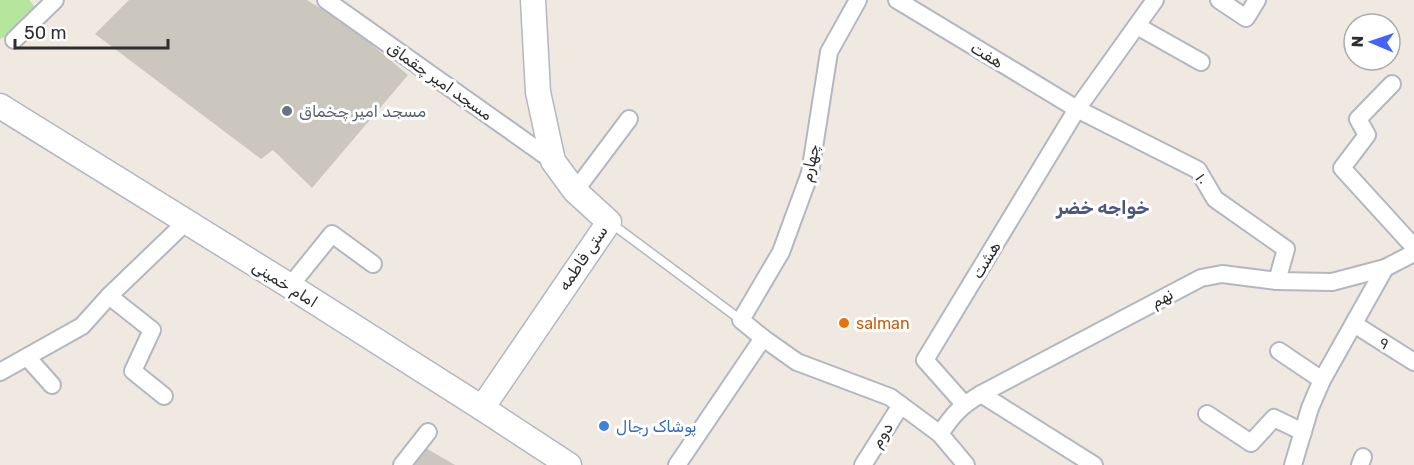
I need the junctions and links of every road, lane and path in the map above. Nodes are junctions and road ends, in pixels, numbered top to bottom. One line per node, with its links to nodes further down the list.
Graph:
1 (55, 0): 10 (street)
2 (326, 0): 16 (street, مسجد امیر چقماق)
3 (533, 0): 16 (main road, ستی فاطمه)
4 (858, 0): 27 (street, چهارم)
5 (897, 0): 14 (street, هفت)
6 (1155, 0): 9 (street)
7 (1219, 0): 8 (street)
8 (1257, 0)
9 (1137, 26): 11 (street); 14 (street)
10 (14, 40)
11 (1201, 62)
12 (1392, 84): 20 (street)
13 (0, 106): 18 (main road, امام خمینی)
14 (1077, 109): 24 (street, ۱۰); 38 (street, هشت)
15 (629, 119): 17 (street)
16 (553, 161): 17 (main road, ستی فاطمه)
17 (576, 191): 19 (main road, ستی فاطمه)
18 (186, 222): 25 (main road, امام خمینی); 26 (street)
19 (609, 222): 27 (lane); 40 (main road, ستی فاطمه)
20 (1414, 247)
21 (1414, 253): 23 (street, نهم)
22 (373, 264): 25 (street)
23 (1385, 268): 24 (street, نهم); 28 (street)
24 (1277, 281): 36 (street, نهم)
25 (290, 286): 40 (main road, امام خمینی)
26 (109, 296): 31 (street); 37 (street)
27 (741, 320): 29 (street)
28 (1354, 324): 32 (street, ۹); 34 (street)
29 (763, 338): 39 (street); 48 (street)
30 (1280, 351): 34 (street)
31 (27, 357): 33 (street); 35 (street)
32 (1414, 362)
33 (0, 372)
34 (1322, 380): 43 (street)
35 (51, 385)
36 (981, 394): 38 (street, نهم); 51 (street)
37 (164, 396)
38 (964, 404): 44 (street, نهم)
39 (902, 405): 44 (street); 49 (street, دوم)
40 (482, 408): 47 (main road, امام خمینی)
41 (1207, 414): 43 (street)
42 (428, 432): 46 (street)
43 (1303, 432): 45 (street)
44 (940, 434): 50 (street)
45 (1295, 464)
46 (402, 465)
47 (569, 465)
48 (677, 465)
49 (863, 465)
50 (966, 465)
51 (1094, 465)

